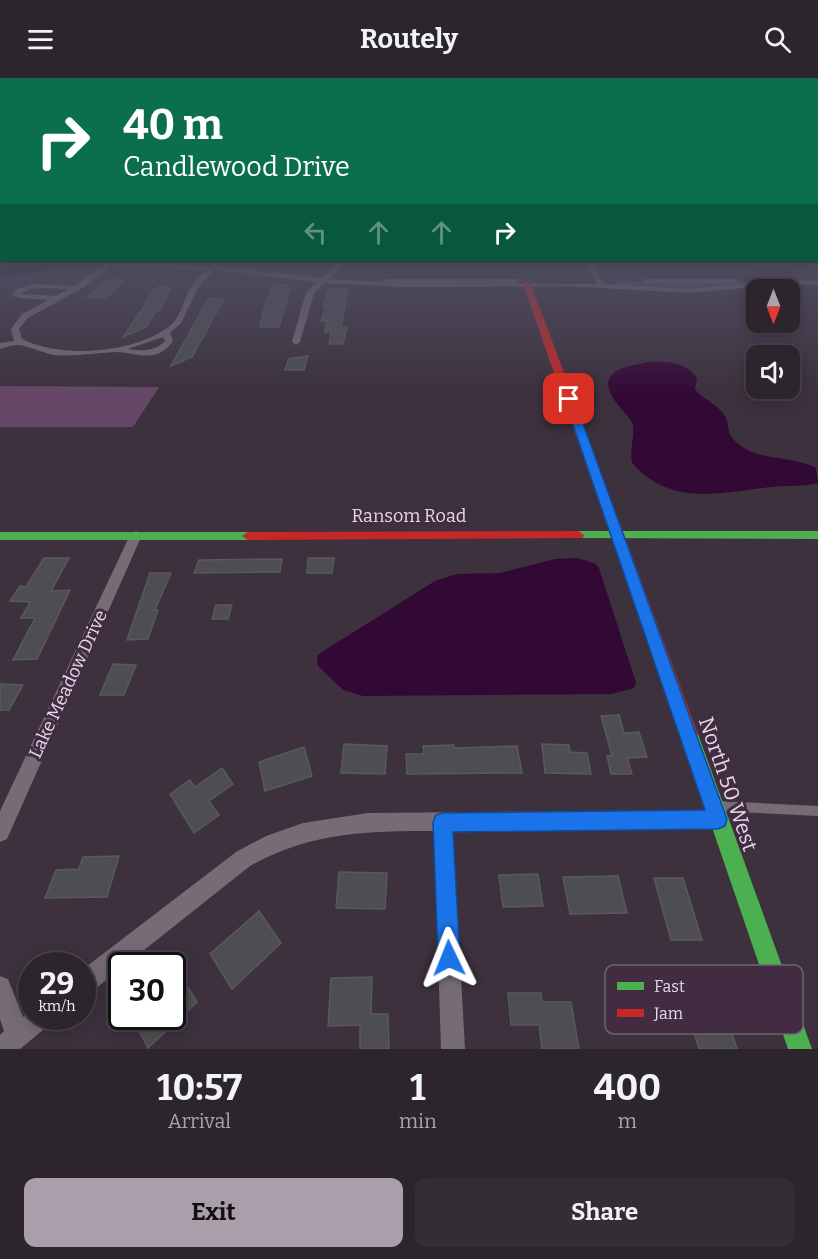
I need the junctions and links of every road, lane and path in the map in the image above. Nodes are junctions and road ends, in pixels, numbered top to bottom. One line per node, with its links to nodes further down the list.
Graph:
1 (46, 304): 5 (street)
2 (186, 304): 5 (street)
3 (306, 304): 6 (street)
4 (530, 304): 8 (street, North 50 West)
5 (20, 342): 7 (street)
6 (296, 342)
7 (0, 346)
8 (617, 534): 9 (street, Ransom Road); 10 (street, Ransom Road); 13 (street, North 50 West)
9 (136, 535): 11 (street, Ransom Road); 15 (street, Lake Meadow Drive)
10 (818, 535)
11 (0, 536)
12 (818, 811): 13 (lane)
13 (715, 812): 14 (street); 16 (street, North 50 West)
14 (443, 822): 17 (street); 22 (street)
15 (0, 832)
16 (770, 965)
17 (96, 974)
18 (0, 987): 21 (street)
19 (24, 1030): 21 (street)
20 (795, 1034): 23 (street, North 50 West)
21 (9, 1042)
22 (453, 1049)
23 (800, 1049)

